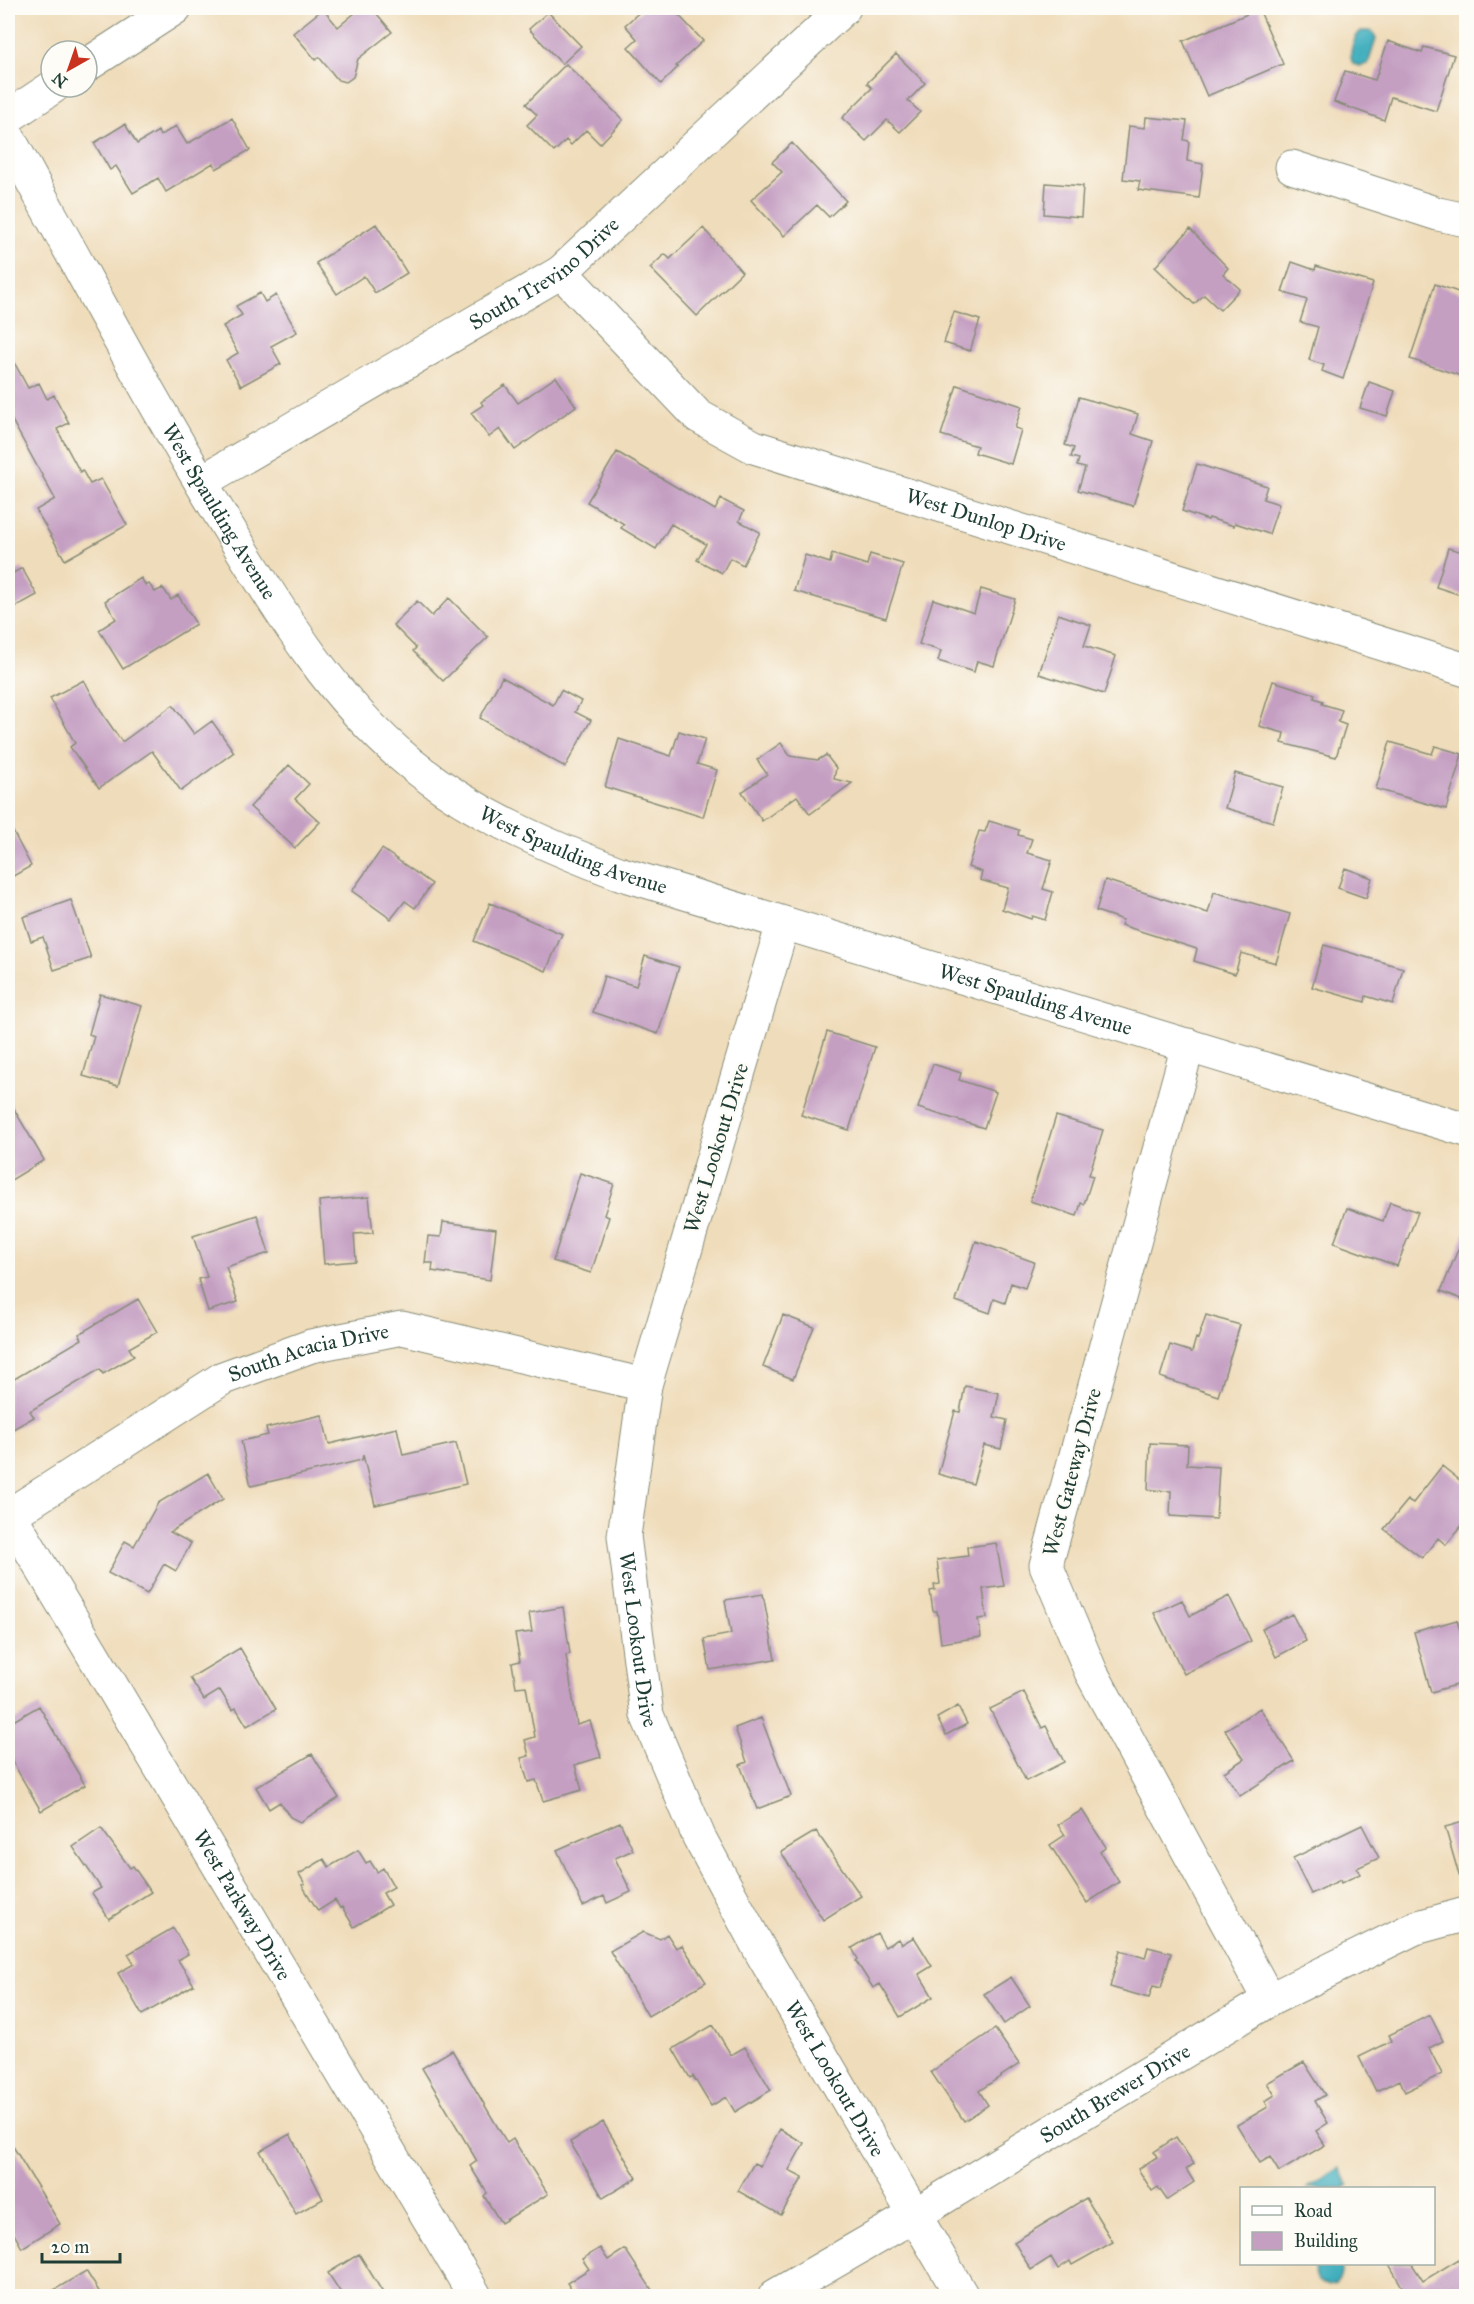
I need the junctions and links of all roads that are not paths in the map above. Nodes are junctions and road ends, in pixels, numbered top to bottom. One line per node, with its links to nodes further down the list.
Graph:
1 (175, 8): 3 (street)
2 (844, 8): 9 (street, South Trevino Drive)
3 (99, 57)
4 (39, 96): 5 (street)
5 (8, 117)
6 (8, 137): 10 (street, West Spaulding Avenue)
7 (1292, 167): 8 (street)
8 (1467, 220)
9 (561, 272): 10 (street, South Trevino Drive); 11 (street, West Dunlop Drive)
10 (201, 482): 12 (street, West Spaulding Avenue)
11 (1467, 670)
12 (783, 924): 13 (street, West Spaulding Avenue); 15 (street, West Lookout Drive)
13 (1188, 1045): 14 (street, West Spaulding Avenue); 18 (street, West Gateway Drive)
14 (1467, 1130)
15 (645, 1384): 16 (street, South Acacia Drive); 19 (street, West Lookout Drive)
16 (9, 1515): 20 (street, West Parkway Drive)
17 (1467, 1914): 18 (street, South Brewer Drive)
18 (1269, 2000): 19 (street, South Brewer Drive)
19 (913, 2216): 21 (street, South Brewer Drive); 22 (street, West Lookout Drive)
20 (474, 2296)
21 (775, 2296)
22 (962, 2296)

